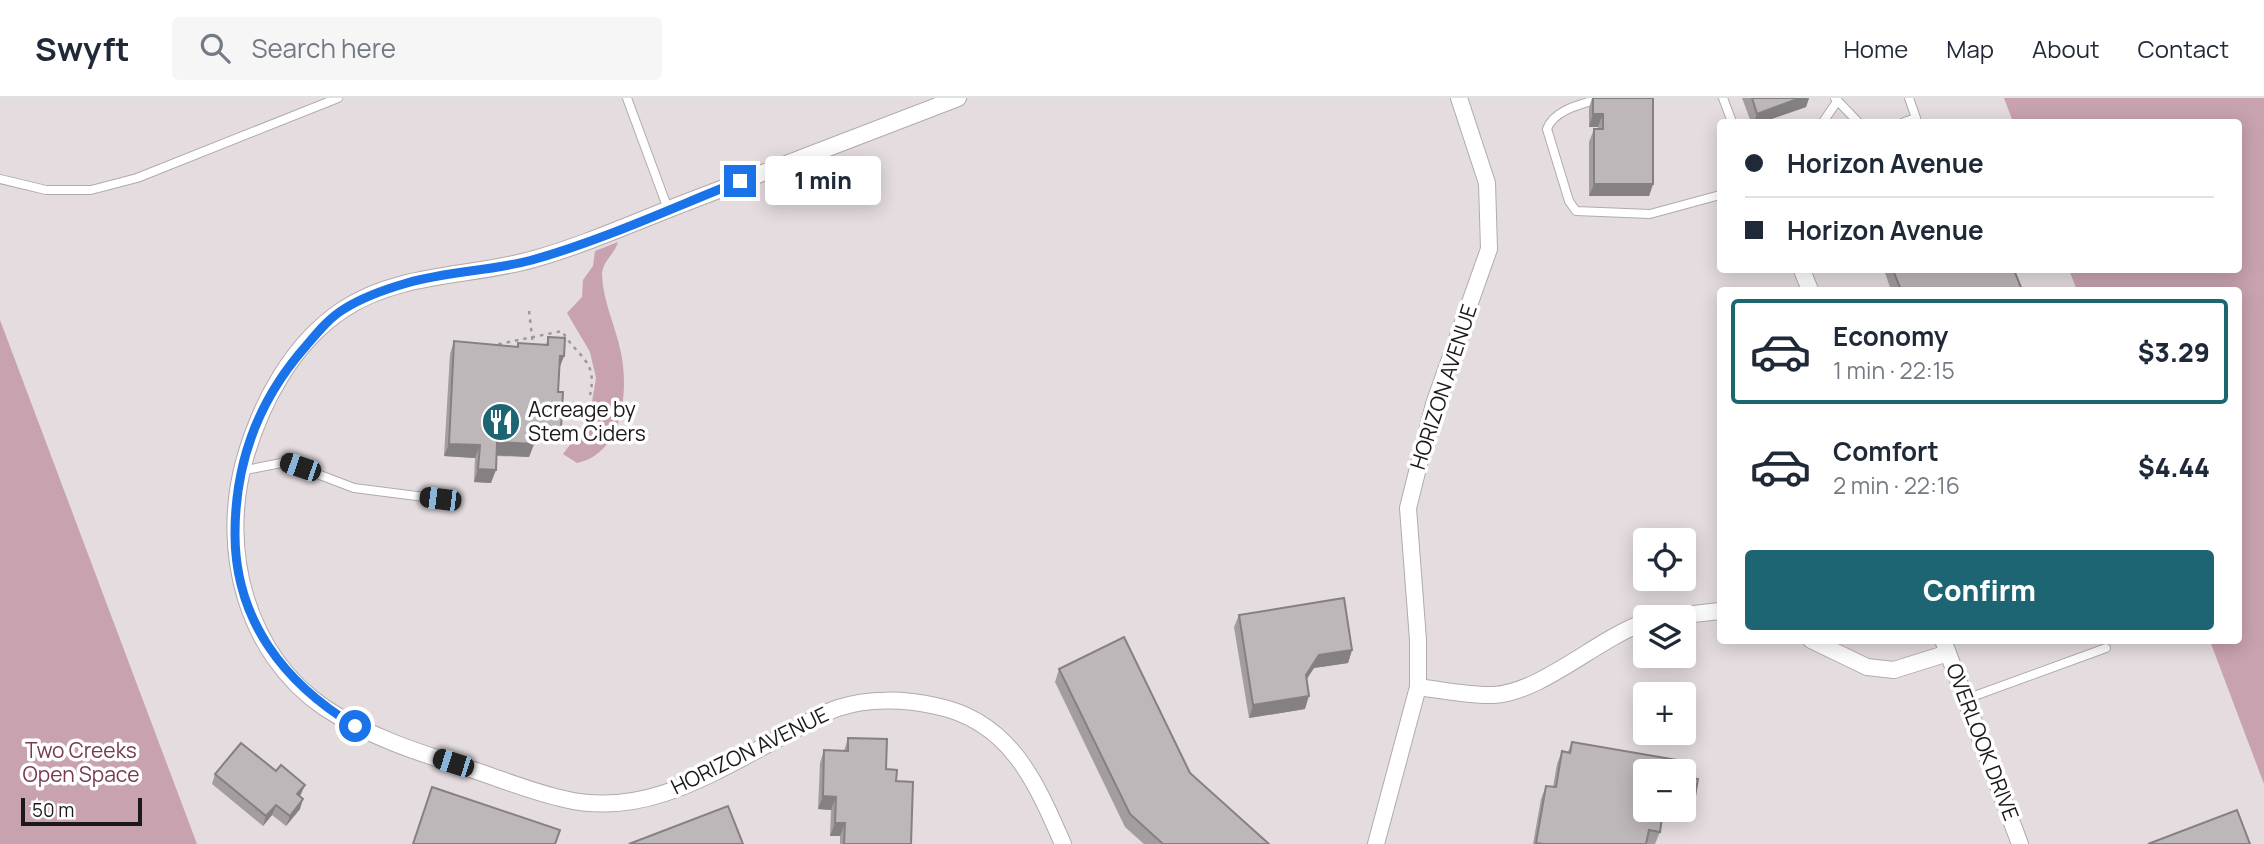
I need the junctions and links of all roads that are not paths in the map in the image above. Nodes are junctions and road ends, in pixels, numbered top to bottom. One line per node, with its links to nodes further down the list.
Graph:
1 (338, 98): 13 (lane)
2 (626, 98): 15 (lane)
3 (958, 98): 15 (street, HORIZON AVENUE)
4 (1459, 98): 24 (street, HORIZON AVENUE)
5 (1602, 98): 14 (lane)
6 (1723, 98): 9 (lane)
7 (1909, 98): 12 (lane)
8 (1836, 100): 10 (lane); 11 (lane)
9 (1731, 119)
10 (1825, 119)
11 (1855, 119)
12 (1913, 119)
13 (0, 179)
14 (1717, 196)
15 (668, 209): 16 (street, HORIZON AVENUE)
16 (241, 471): 17 (lane); 26 (street, HORIZON AVENUE)
17 (440, 499)
18 (1717, 611): 19 (street)
19 (1696, 614)
20 (1633, 627): 24 (street)
21 (1819, 644): 22 (street)
22 (1946, 647): 25 (street, OVERLOOK DRIVE)
23 (2105, 648): 25 (lane)
24 (1418, 687): 27 (street, HORIZON AVENUE)
25 (1966, 699): 28 (street, OVERLOOK DRIVE)
26 (1063, 844)
27 (1376, 844)
28 (2020, 844)

